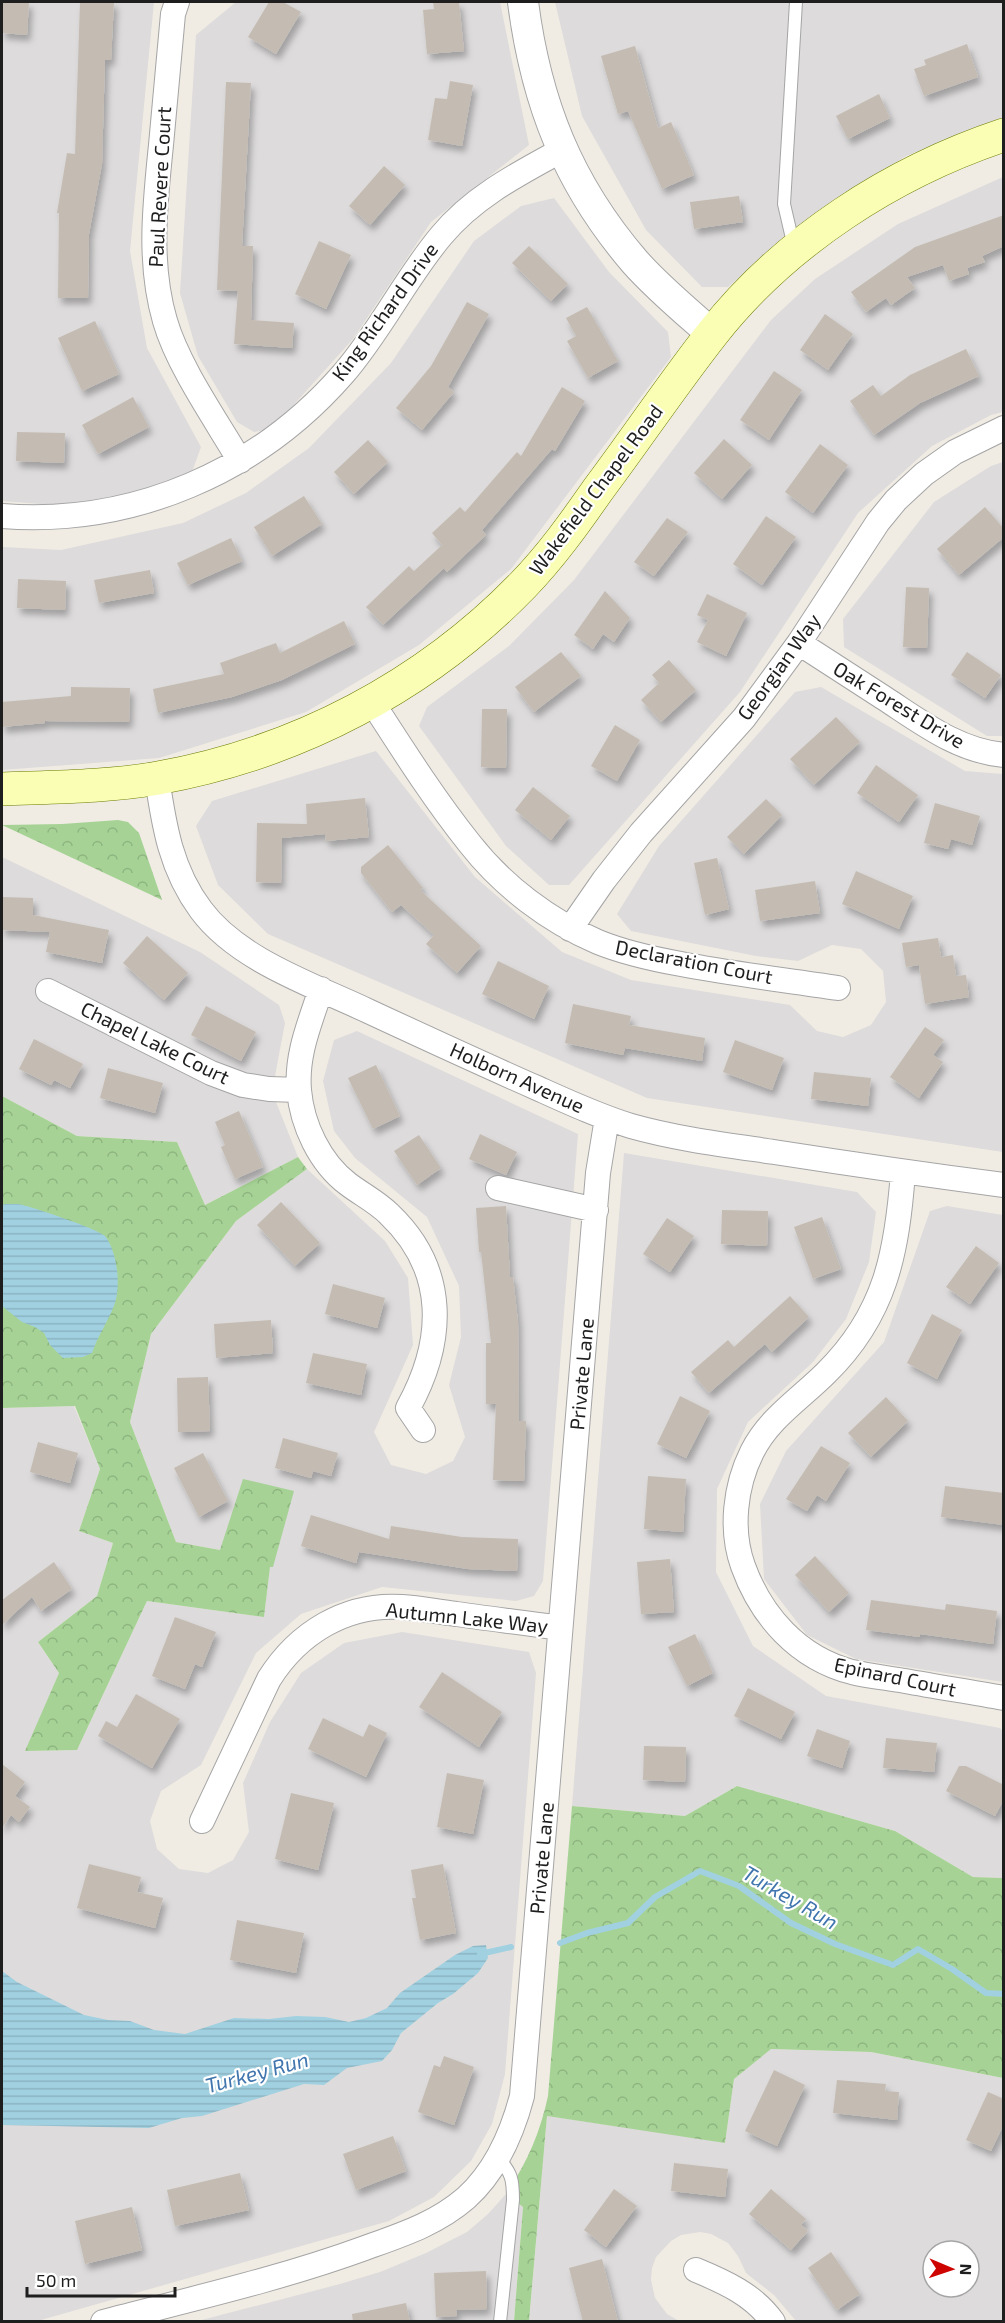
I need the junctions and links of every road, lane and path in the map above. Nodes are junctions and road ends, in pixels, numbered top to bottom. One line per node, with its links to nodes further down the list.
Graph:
1 (177, 2): 9 (street, Paul Revere Court)
2 (523, 2): 5 (street)
3 (796, 2): 6 (lane)
4 (1004, 135): 6 (main road, Wakefield Chapel Road)
5 (562, 150): 7 (street); 9 (street, King Richard Drive)
6 (795, 252): 7 (main road, Wakefield Chapel Road)
7 (712, 334): 12 (main road, Wakefield Chapel Road)
8 (1004, 428): 11 (street, Georgian Way)
9 (240, 461): 10 (street, King Richard Drive)
10 (2, 516)
11 (799, 643): 13 (street, Oak Forest Drive); 16 (street, Georgian Way)
12 (372, 702): 14 (main road, Wakefield Chapel Road); 16 (street, Declaration Court)
13 (1004, 754)
14 (157, 778): 15 (main road, Wakefield Chapel Road); 18 (street, Holborn Avenue)
15 (2, 789)
16 (570, 929): 17 (street, Declaration Court)
17 (838, 988)
18 (321, 989): 20 (street); 21 (street, Holborn Avenue)
19 (48, 991): 20 (street, Chapel Lake Court)
20 (299, 1090): 26 (street)
21 (607, 1118): 22 (street, Holborn Avenue); 25 (street, Private Lane)
22 (903, 1172): 23 (street, Holborn Avenue); 28 (street, Epinard Court)
23 (1004, 1185)
24 (498, 1188): 25 (street)
25 (596, 1210): 27 (street, Private Lane)
26 (423, 1430)
27 (561, 1628): 29 (street, Autumn Lake Way); 30 (street, Private Lane)
28 (1004, 1698)
29 (202, 1821)
30 (498, 2158): 32 (street, Private Lane); 33 (lane)
31 (696, 2270): 34 (street)
32 (103, 2322)
33 (500, 2322)
34 (773, 2322)

